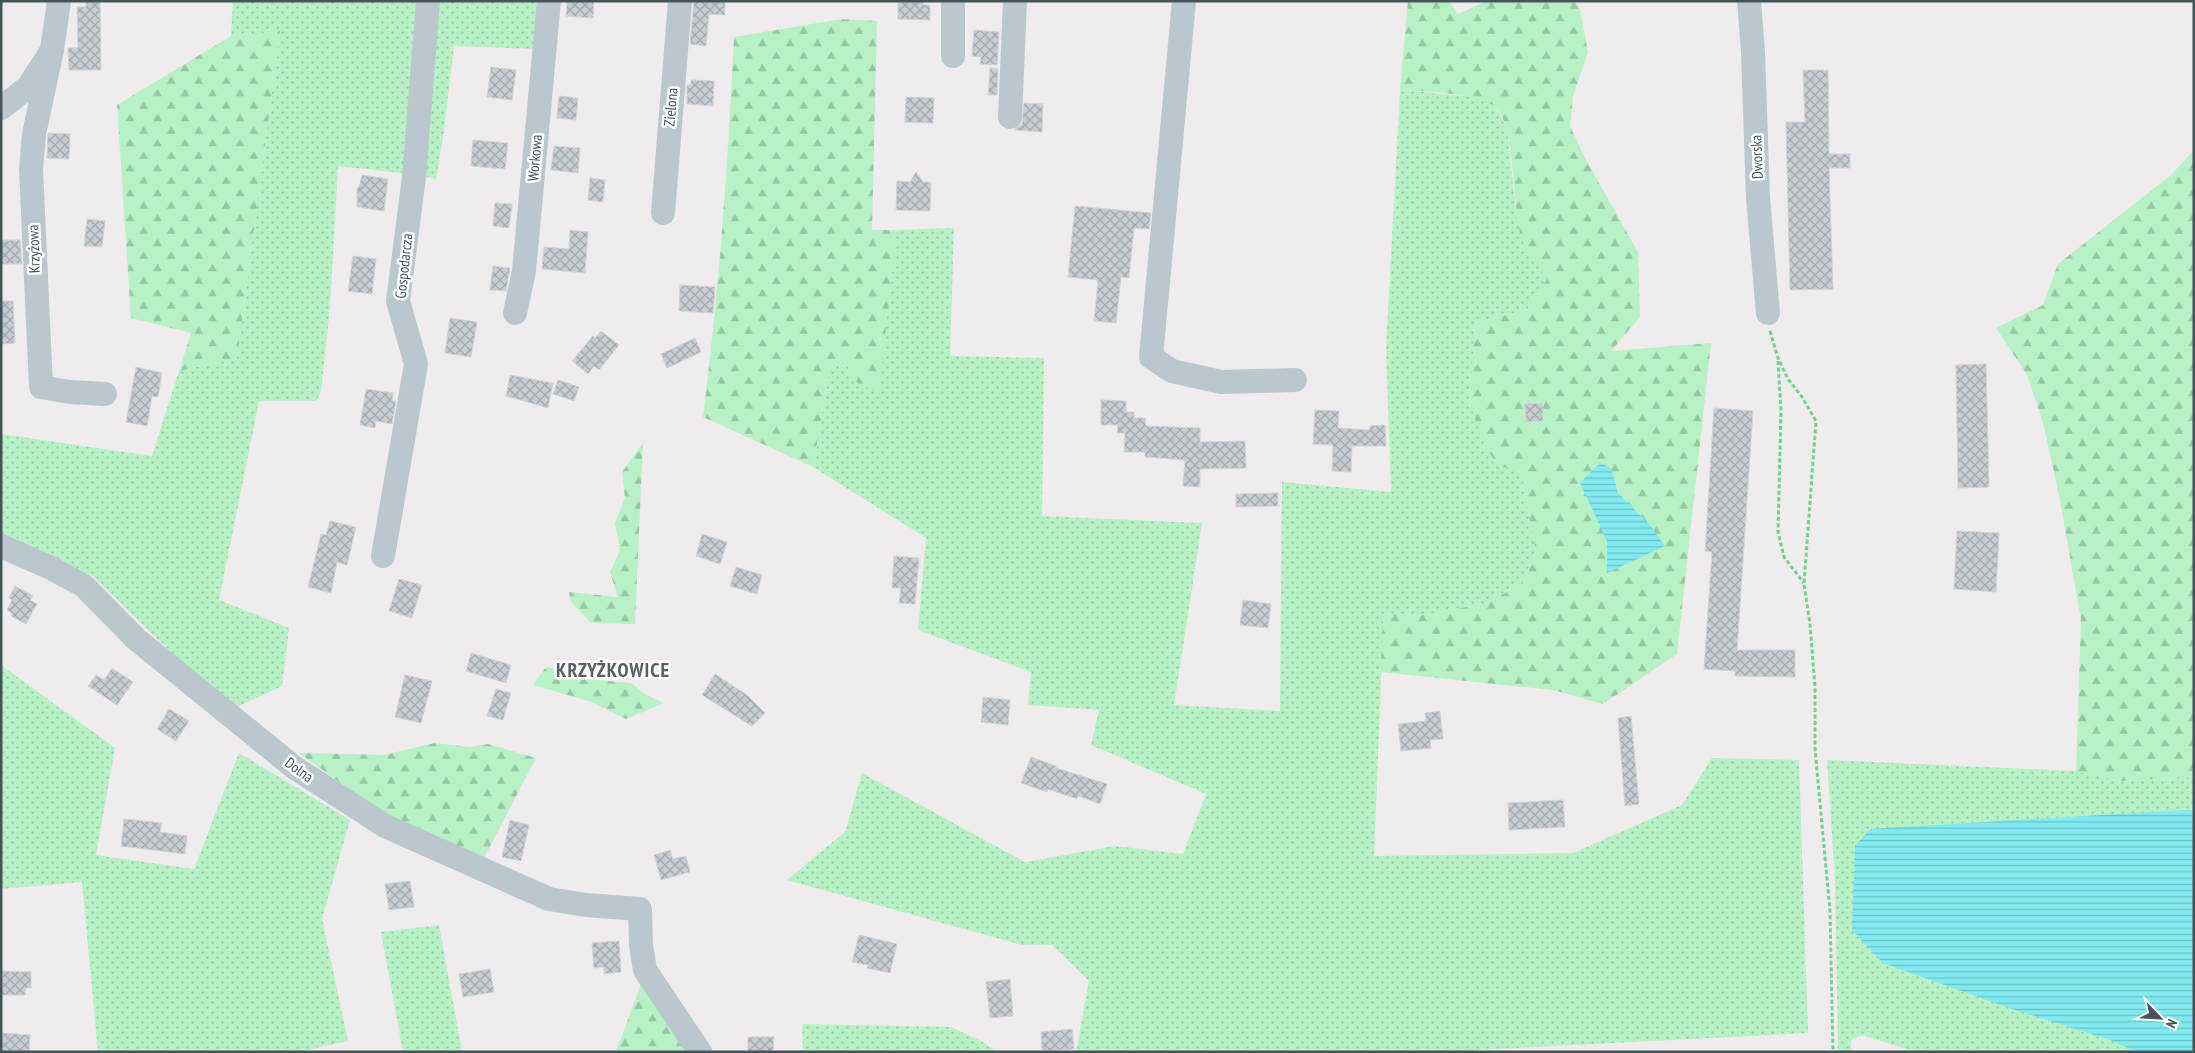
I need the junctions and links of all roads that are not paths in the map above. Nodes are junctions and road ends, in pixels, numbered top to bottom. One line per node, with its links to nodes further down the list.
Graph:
1 (59, 1): 9 (street, Krzyżowa)
2 (428, 1): 19 (street, Gospodarcza)
3 (549, 1): 14 (street, Workowa)
4 (680, 1): 13 (street, Zielona)
5 (953, 1): 10 (street)
6 (1015, 1): 12 (street)
7 (1184, 1): 16 (street)
8 (1749, 1): 15 (street, Dworska)
9 (52, 50): 11 (street, Krzyżowa); 17 (street, Krzyżowa)
10 (953, 56)
11 (1, 108)
12 (1010, 118)
13 (662, 213)
14 (515, 313)
15 (1768, 314)
16 (1295, 380)
17 (105, 394)
18 (1, 546): 20 (street, Dolna)
19 (383, 556)
20 (700, 1052)

